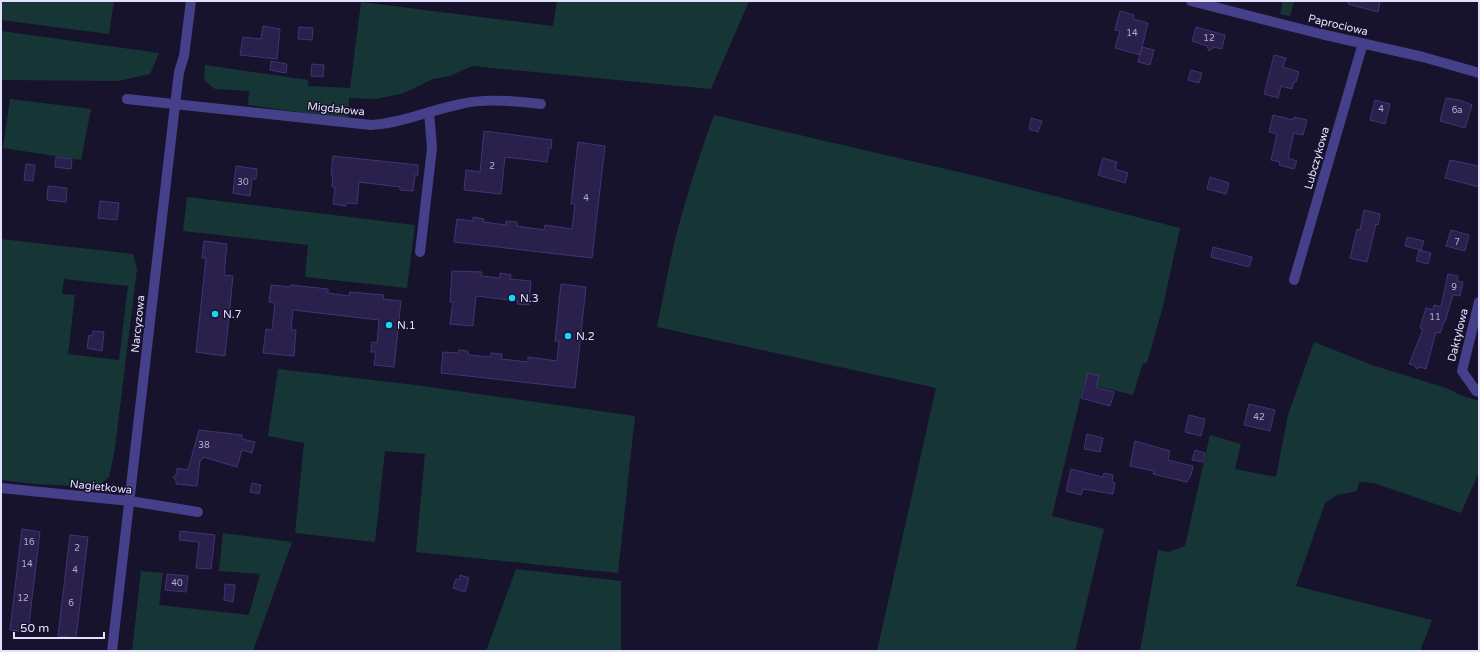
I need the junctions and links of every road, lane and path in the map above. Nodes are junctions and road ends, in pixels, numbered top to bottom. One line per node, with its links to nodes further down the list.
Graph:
1 (191, 1): 6 (street, Narcyzowa)
2 (1191, 1): 3 (street, Paprociowa)
3 (1363, 44): 4 (street, Paprociowa); 10 (street, Lubczykowa)
4 (1479, 73)
5 (127, 99): 6 (street, Migdałowa)
6 (175, 103): 8 (street, Migdałowa); 14 (street, Narcyzowa)
7 (541, 104): 8 (street, Migdałowa)
8 (429, 112): 9 (street)
9 (420, 252)
10 (1294, 280)
11 (1479, 302): 12 (street, Daktylowa)
12 (1479, 392)
13 (1, 488): 14 (street, Nagietkowa)
14 (130, 502): 15 (street, Nagietkowa); 16 (street, Narcyzowa)
15 (198, 512)
16 (112, 651)

